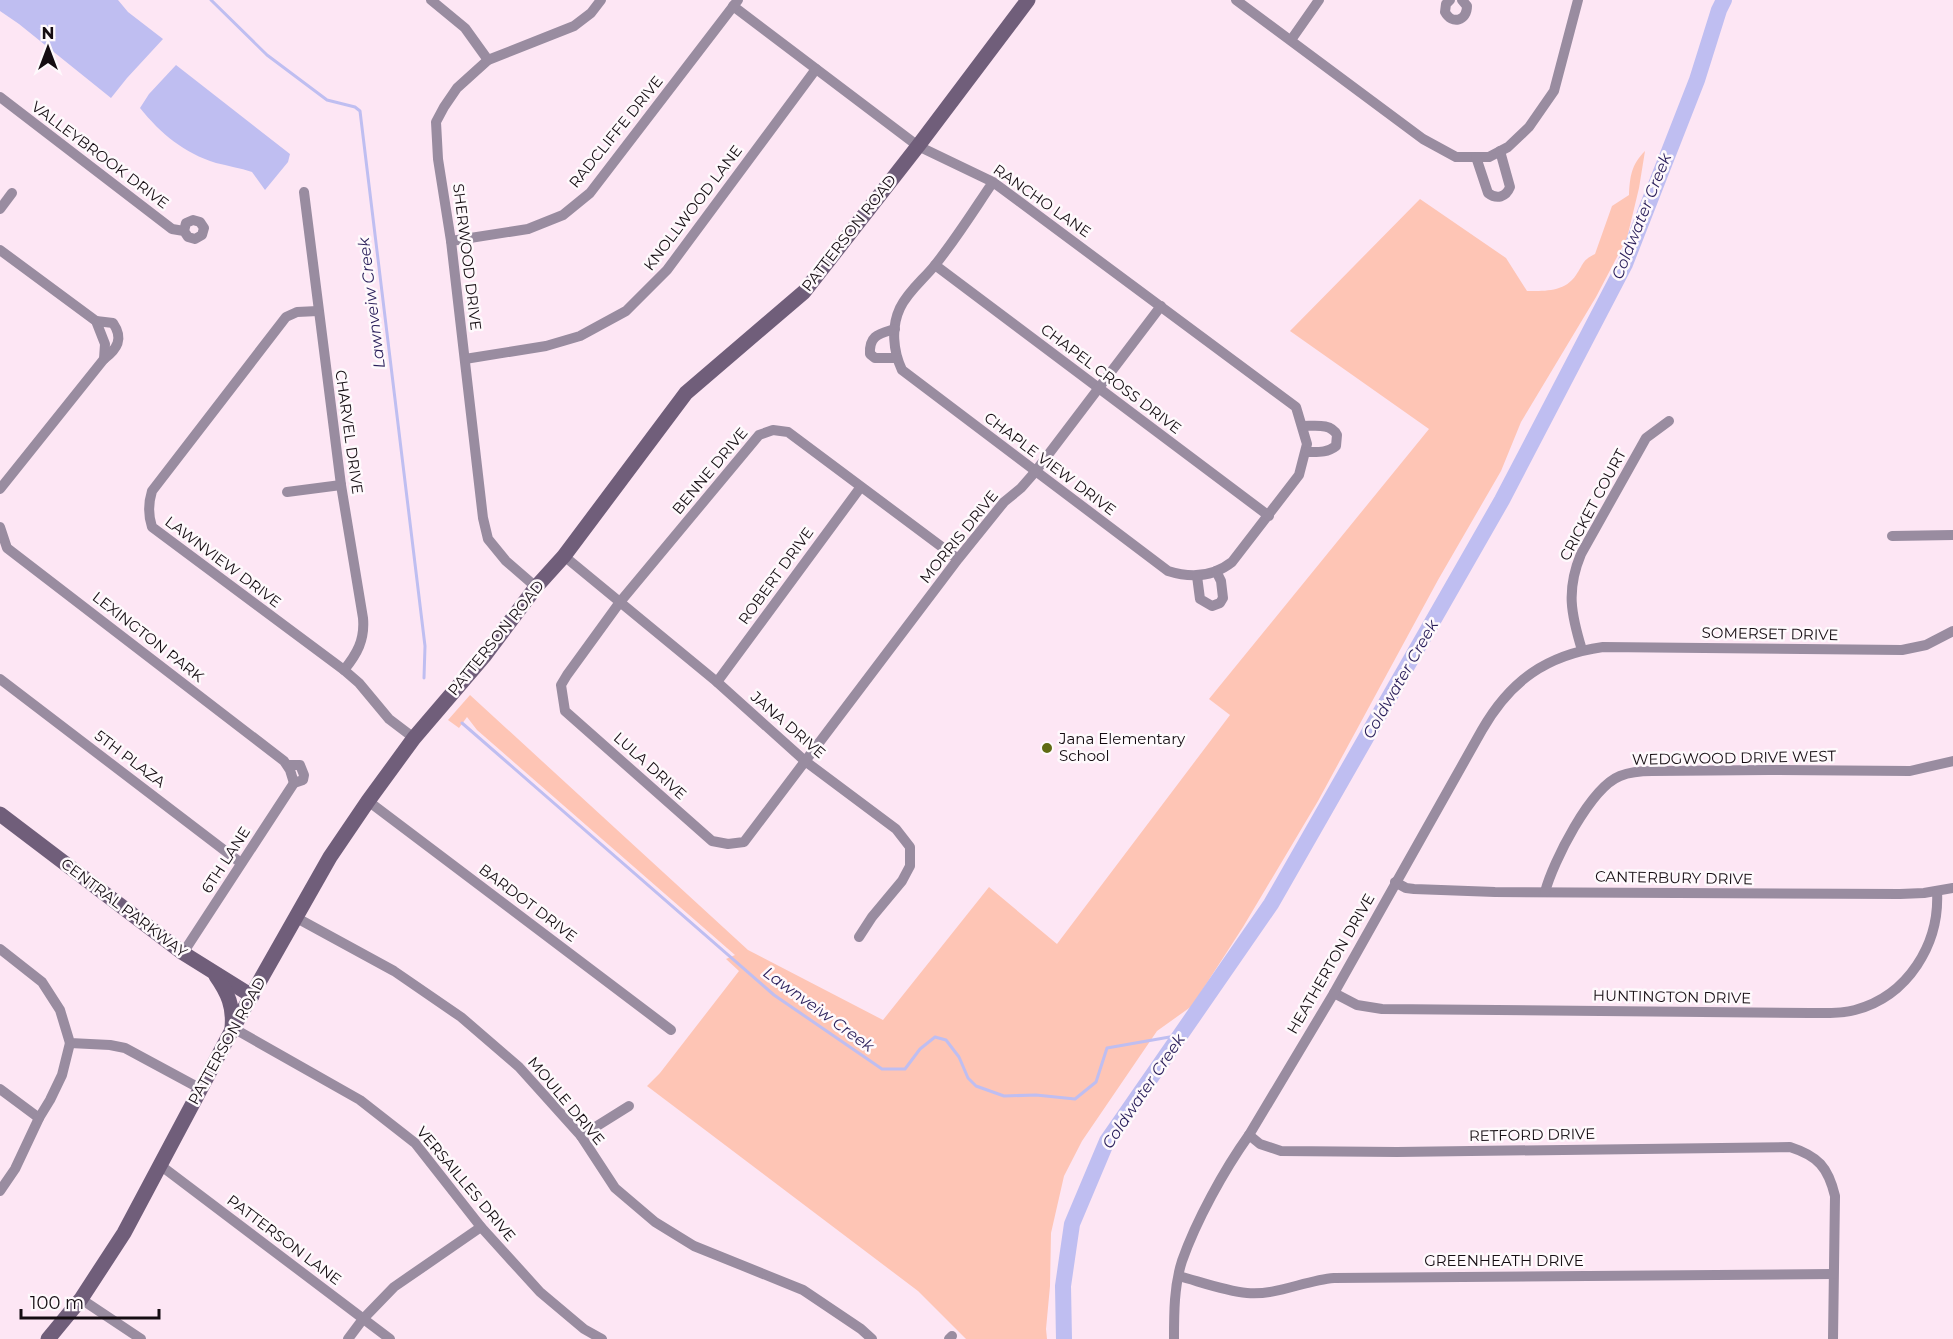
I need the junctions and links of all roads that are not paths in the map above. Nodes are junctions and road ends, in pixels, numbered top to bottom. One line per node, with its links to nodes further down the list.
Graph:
1 (432, 0): 11 (street)
2 (602, 0): 11 (street, SHERWOOD DRIVE)
3 (1028, 0): 14 (main road, PATTERSON ROAD)
4 (1236, 0): 10 (street)
5 (1319, 0): 10 (street)
6 (1450, 0): 7 (street)
7 (1462, 0)
8 (1578, 0): 15 (street)
9 (736, 3): 12 (street, RANCHO LANE); 22 (street, RADCLIFFE DRIVE)
10 (1291, 40): 16 (street)
11 (488, 60): 22 (street, SHERWOOD DRIVE)
12 (816, 69): 14 (street, RANCHO LANE); 31 (street, KNOLLWOOD LANE)
13 (0, 97): 21 (street, VALLEYBROOK DRIVE)
14 (918, 147): 17 (street, RANCHO LANE); 45 (main road, PATTERSON ROAD)
15 (1500, 151): 16 (street); 16 (street)
16 (1476, 157)
17 (993, 182): 24 (street); 25 (street, RANCHO LANE)
18 (304, 192): 26 (street, CHARVEL DRIVE)
19 (12, 193): 20 (street)
20 (0, 209)
21 (184, 231)
22 (451, 241): 31 (street, SHERWOOD DRIVE)
23 (0, 250): 27 (street)
24 (935, 265): 28 (street); 32 (street, CHAPEL CROSS DRIVE)
25 (1161, 306): 32 (street, MORRIS DRIVE); 34 (street, RANCHO LANE)
26 (318, 311): 37 (street, CHARVEL DRIVE); 53 (street, LAWNVIEW DRIVE)
27 (96, 321): 30 (street); 30 (street)
28 (895, 328): 29 (street); 29 (street)
29 (897, 357): 36 (street, CHAPLE VIEW DRIVE)
30 (104, 359): 39 (street)
31 (465, 359): 49 (street, SHERWOOD DRIVE)
32 (1098, 388): 36 (street, MORRIS DRIVE); 41 (street, CHAPEL CROSS DRIVE)
33 (1669, 421): 52 (street, CRICKET COURT)
34 (1303, 426): 35 (street, RANCHO LANE); 35 (street)
35 (1307, 448): 41 (street, CHAPLE VIEW DRIVE)
36 (1035, 472): 46 (street, MORRIS DRIVE); 48 (street, CHAPLE VIEW DRIVE)
37 (341, 485): 40 (street); 53 (street, CHARVEL DRIVE)
38 (860, 488): 46 (street, BENNE DRIVE); 50 (street, BENNE DRIVE); 55 (street, ROBERT DRIVE)
39 (0, 489)
40 (287, 492)
41 (1269, 516): 47 (street, CHAPLE VIEW DRIVE)
42 (0, 527): 59 (street, LEXINGTON PARK)
43 (1892, 536): 44 (street)
44 (1953, 536)
45 (564, 556): 49 (main road, PATTERSON ROAD); 50 (street, JANA DRIVE)
46 (958, 559): 57 (street, MORRIS DRIVE)
47 (1216, 571): 48 (street, CHAPLE VIEW DRIVE); 48 (street)
48 (1197, 576)
49 (536, 587): 56 (main road, PATTERSON ROAD)
50 (620, 602): 55 (street, JANA DRIVE); 57 (street, LULA DRIVE)
51 (1953, 631): 52 (street, SOMERSET DRIVE)
52 (1582, 650): 63 (street, HEATHERTON DRIVE)
53 (344, 670): 56 (street, LAWNVIEW DRIVE)
54 (0, 679): 62 (street, 5TH PLAZA)
55 (717, 682): 57 (street, JANA DRIVE)
56 (414, 738): 60 (main road, PATTERSON ROAD)
57 (805, 761): 68 (street, JANA DRIVE)
58 (1953, 761): 66 (street, WEDGWOOD DRIVE WEST)
59 (294, 783): 62 (street, 6TH LANE)
60 (368, 801): 67 (main road, PATTERSON ROAD); 75 (street, BARDOT DRIVE)
61 (0, 814): 70 (main road, CENTRAL PARKWAY)
62 (241, 863): 70 (street, 6TH LANE)
63 (1395, 882): 66 (street, CANTERBURY DRIVE); 72 (street, HEATHERTON DRIVE)
64 (1953, 888): 65 (street, CANTERBURY DRIVE)
65 (1937, 891): 66 (street, CANTERBURY DRIVE); 72 (street, HUNTINGTON DRIVE)
66 (1545, 892)
67 (295, 917): 73 (main road, PATTERSON ROAD); 82 (street, MOULE DRIVE)
68 (859, 937)
69 (0, 950): 76 (street)
70 (183, 953): 71 (main road, CENTRAL PARKWAY)
71 (214, 973): 73 (main road, CENTRAL PARKWAY); 74 (main road)
72 (1334, 993): 81 (street, HEATHERTON DRIVE)
73 (252, 996): 74 (main road, PATTERSON ROAD)
74 (232, 1029): 78 (main road, PATTERSON ROAD); 85 (street, VERSAILLES DRIVE)
75 (670, 1030)
76 (70, 1043): 78 (street); 80 (street)
77 (0, 1089): 80 (street)
78 (201, 1089): 83 (main road, PATTERSON ROAD)
79 (629, 1106): 82 (street)
80 (39, 1119): 84 (street)
81 (1249, 1135): 86 (street, RETFORD DRIVE); 87 (street, HEATHERTON DRIVE)
82 (581, 1136): 95 (street, MOULE DRIVE)
83 (160, 1165): 88 (main road, PATTERSON ROAD); 89 (street, PATTERSON LANE)
84 (0, 1191)
85 (481, 1227): 89 (street); 94 (street, VERSAILLES DRIVE)
86 (1833, 1274): 87 (street, GREENHEATH DRIVE); 97 (street)
87 (1179, 1276): 96 (street, HEATHERTON DRIVE)
88 (81, 1299): 90 (main road, PATTERSON ROAD); 91 (street)
89 (363, 1319): 92 (street); 93 (street, PATTERSON LANE)
90 (48, 1339)
91 (141, 1339)
92 (348, 1339)
93 (390, 1339)
94 (602, 1339)
95 (872, 1339)
96 (1174, 1339)
97 (1833, 1339)

